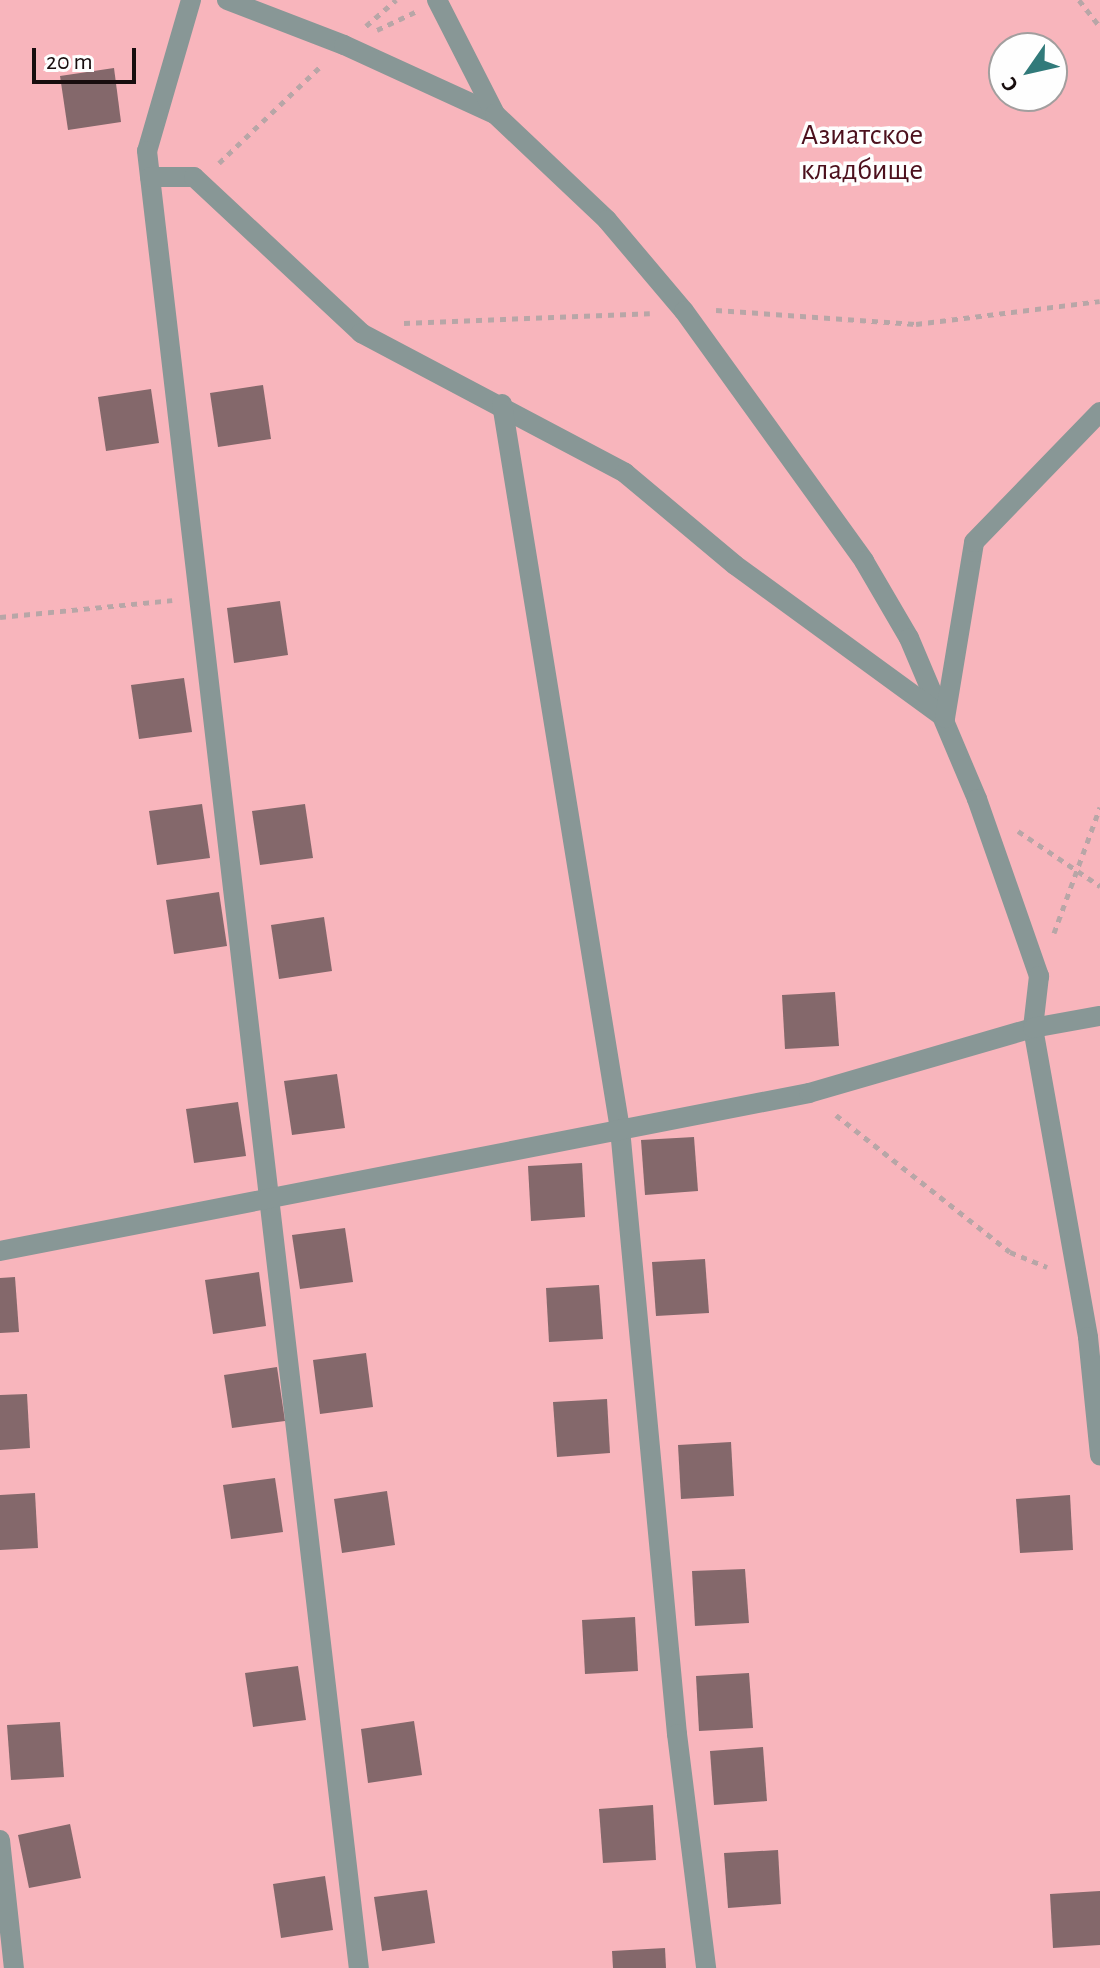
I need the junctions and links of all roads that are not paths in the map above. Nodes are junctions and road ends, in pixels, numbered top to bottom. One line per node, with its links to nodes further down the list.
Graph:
1 (191, 0): 5 (street)
2 (227, 0): 4 (street)
3 (438, 1): 4 (street)
4 (495, 114): 8 (street)
5 (150, 177): 6 (street); 12 (street)
6 (502, 404): 8 (street); 11 (street)
7 (1100, 412): 8 (street)
8 (945, 718): 10 (street)
9 (1100, 1016): 10 (street)
10 (1033, 1028): 11 (street); 14 (street)
11 (620, 1129): 12 (street); 18 (street)
12 (272, 1196): 13 (street); 17 (street)
13 (0, 1251)
14 (1100, 1455)
15 (0, 1840): 16 (street)
16 (14, 1968)
17 (359, 1968)
18 (706, 1968)

